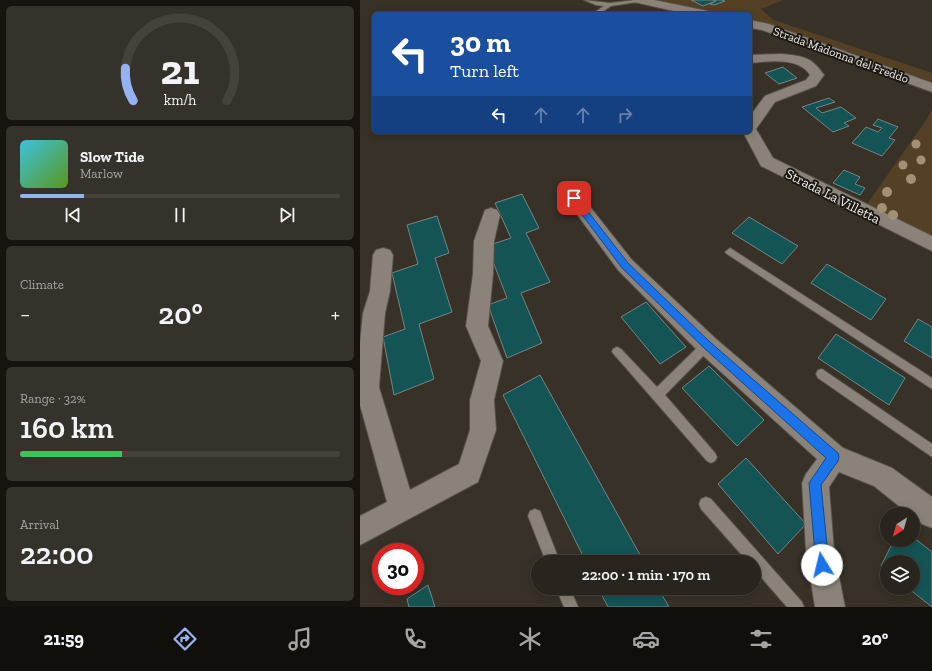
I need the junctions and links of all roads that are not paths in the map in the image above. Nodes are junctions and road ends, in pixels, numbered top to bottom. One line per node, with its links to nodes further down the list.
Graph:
1 (588, 0): 3 (lane)
2 (640, 1): 3 (lane); 5 (street)
3 (610, 5): 4 (lane)
4 (598, 12)
5 (690, 12)
6 (752, 24): 8 (street, Strada Madonna del Freddo)
7 (752, 59): 9 (street)
8 (932, 88)
9 (752, 124)
10 (752, 134): 13 (street, Strada La Villetta)
11 (574, 198): 16 (street)
12 (491, 215): 25 (street)
13 (932, 244)
14 (730, 252): 19 (lane)
15 (383, 255): 25 (street)
16 (707, 345): 20 (lane); 23 (street)
17 (618, 352): 20 (lane)
18 (822, 374): 21 (lane)
19 (932, 384)
20 (657, 395): 22 (lane)
21 (932, 450)
22 (711, 457)
23 (834, 457): 26 (street); 33 (street)
24 (706, 504): 32 (lane)
25 (402, 508): 28 (street)
26 (932, 514)
27 (535, 516): 29 (lane)
28 (360, 531)
29 (550, 555)
30 (566, 595): 31 (lane)
31 (571, 607)
32 (797, 607)
33 (830, 607)

